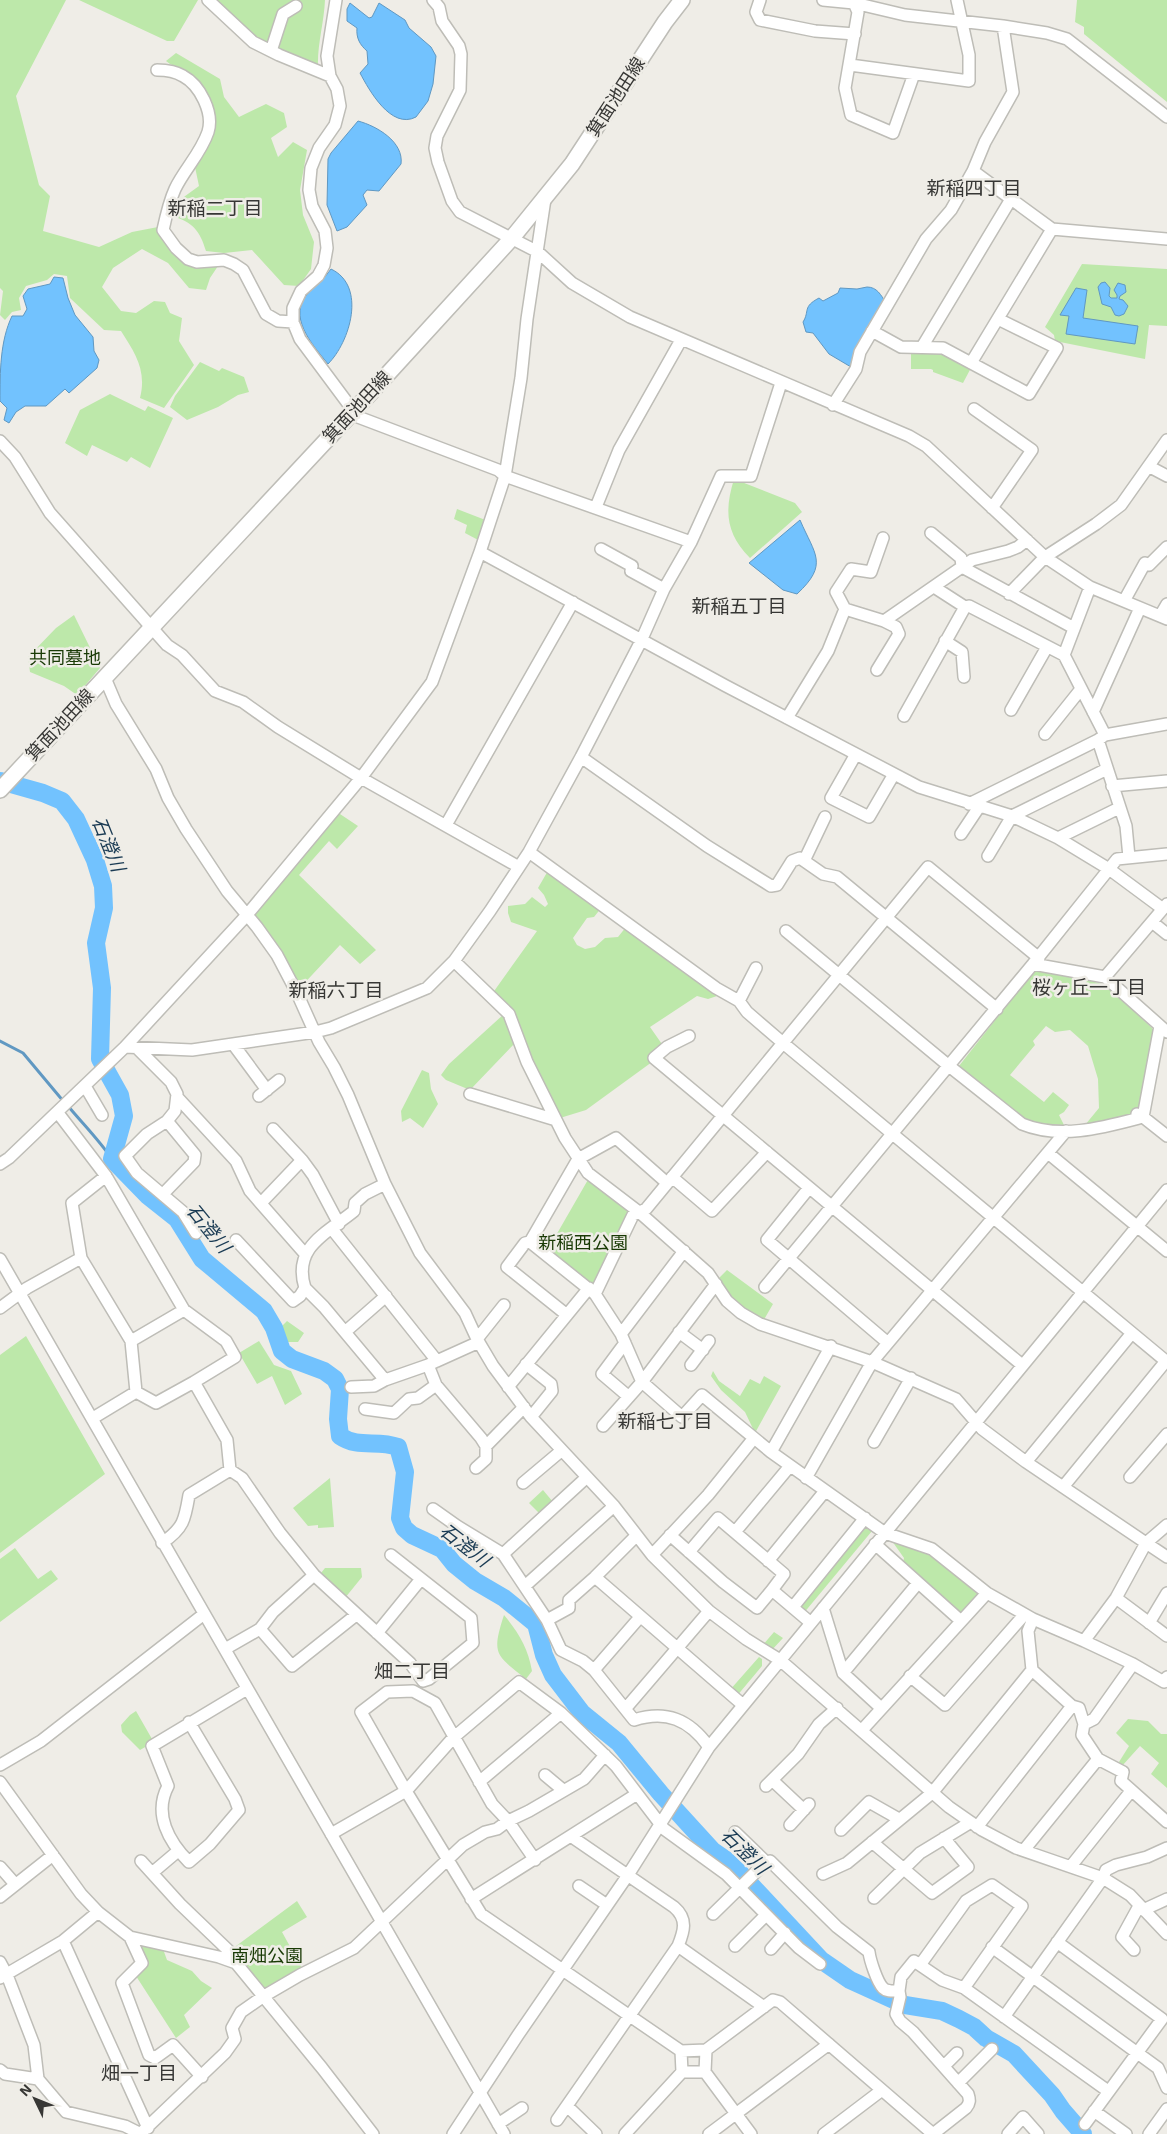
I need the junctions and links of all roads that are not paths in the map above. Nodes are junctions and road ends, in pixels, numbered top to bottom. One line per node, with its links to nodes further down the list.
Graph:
1 (208, 0): 13 (street)
2 (336, 0): 17 (street)
3 (433, 0): 23 (street)
4 (682, 0): 20 (main road, 箕面池田線)
5 (760, 0): 12 (street)
6 (823, 0): 8 (street)
7 (957, 0): 10 (street)
8 (855, 2): 10 (street); 12 (street)
9 (301, 3): 13 (street)
10 (962, 20): 11 (street); 16 (street)
11 (1003, 26): 18 (street); 19 (street)
12 (855, 34): 14 (street)
13 (271, 51): 17 (street)
14 (850, 65): 16 (street); 16 (street)
15 (157, 70): 27 (street)
16 (914, 74)
17 (330, 76): 27 (street)
18 (1167, 117)
19 (973, 172): 21 (street); 28 (street)
20 (545, 199): 23 (main road, 箕面池田線); 25 (street)
21 (1011, 199): 22 (street); 30 (street)
22 (1052, 229): 24 (street); 26 (street)
23 (512, 238): 25 (street); 35 (main road, 箕面池田線)
24 (1167, 239)
25 (538, 252): 29 (street); 39 (street)
26 (998, 319): 31 (street); 31 (street)
27 (293, 322): 35 (street)
28 (872, 332): 30 (street); 33 (street)
29 (681, 340): 32 (street); 41 (street)
30 (922, 347): 31 (street)
31 (971, 362)
32 (781, 383): 33 (street); 46 (street)
33 (833, 404): 42 (street)
34 (974, 409): 42 (street)
35 (353, 412): 39 (street); 64 (main road, 箕面池田線)
36 (1167, 440): 38 (street)
37 (0, 441): 64 (street)
38 (1150, 467): 40 (street); 50 (street)
39 (505, 476): 41 (street); 49 (street)
40 (1167, 476)
41 (596, 507): 46 (street)
42 (992, 508): 45 (street)
43 (931, 533): 51 (street)
44 (882, 538): 61 (street)
45 (1027, 540): 50 (street); 51 (street)
46 (690, 542): 54 (street)
47 (1167, 547): 57 (street)
48 (601, 550): 54 (street)
49 (480, 552): 56 (street); 85 (street)
50 (1045, 557): 53 (street); 55 (street)
51 (962, 567): 52 (street); 55 (street)
52 (934, 586): 59 (street); 63 (street)
53 (1090, 587): 57 (street); 65 (street)
54 (664, 589): 66 (street)
55 (1009, 594): 65 (street)
56 (573, 602): 66 (street); 93 (street)
57 (1124, 602): 60 (street)
58 (1167, 604): 62 (street)
59 (965, 607): 67 (street); 68 (street)
60 (1140, 608): 62 (street); 75 (street)
61 (845, 609): 63 (street); 77 (street)
62 (1163, 618)
63 (884, 621): 70 (street)
64 (152, 628): 72 (main road, 箕面池田線); 85 (street)
65 (1074, 628): 69 (street)
66 (641, 640): 77 (street); 82 (street)
67 (945, 641): 71 (street); 76 (street)
68 (1047, 647): 69 (street); 74 (street)
69 (1064, 655): 73 (street)
70 (877, 670)
71 (964, 677)
72 (104, 678): 88 (main road, 箕面池田線); 104 (street)
73 (1081, 689): 75 (street); 79 (street)
74 (1011, 710)
75 (1093, 712): 80 (street)
76 (904, 716)
77 (787, 718): 81 (street)
78 (1167, 724): 80 (street)
79 (1044, 734)
80 (1102, 737): 83 (street); 89 (street)
81 (856, 754): 84 (street); 84 (street)
82 (581, 757): 96 (street); 100 (street)
83 (1107, 769): 87 (street); 91 (street)
84 (894, 774): 89 (street)
85 (362, 778): 93 (street); 104 (street)
86 (1167, 781): 87 (street)
87 (1112, 786): 90 (street)
88 (1, 789)
89 (974, 805): 91 (street); 94 (street)
90 (1119, 808): 95 (street); 99 (street)
91 (1012, 816): 95 (street); 98 (street)
92 (825, 817): 100 (street)
93 (446, 824): 101 (street)
94 (961, 834)
95 (1058, 838): 102 (street)
96 (529, 852): 101 (street); 114 (street)
97 (1167, 854): 99 (street)
98 (988, 856)
99 (1129, 857): 102 (street)
100 (804, 861): 105 (street)
101 (519, 867): 109 (street)
102 (1110, 869): 103 (street); 110 (street)
103 (1165, 906): 106 (street)
104 (246, 916): 117 (street); 121 (street)
105 (886, 918): 110 (street); 112 (street); 115 (street)
106 (1152, 922): 108 (street); 113 (street)
107 (786, 931): 112 (street)
108 (1167, 934)
109 (454, 961): 117 (street); 132 (street)
110 (1036, 961): 113 (street); 115 (street)
111 (756, 968): 114 (street)
112 (839, 975): 119 (street); 123 (street)
113 (1105, 977): 116 (street)
114 (739, 1002): 119 (street)
115 (997, 1009): 123 (street)
116 (1164, 1029): 131 (street)
117 (315, 1032): 120 (street); 145 (street)
118 (688, 1036): 130 (street)
119 (783, 1043): 130 (street); 136 (street)
120 (233, 1044): 122 (street); 124 (street)
121 (125, 1047): 122 (street); 125 (street)
122 (138, 1049): 127 (street)
123 (949, 1066): 135 (street); 136 (street)
124 (279, 1080)
125 (86, 1086): 128 (street); 129 (street)
126 (470, 1094): 132 (street)
127 (177, 1097): 133 (street); 149 (street)
128 (64, 1108): 142 (street); 143 (street)
129 (102, 1115)
130 (722, 1116): 138 (street); 144 (street)
131 (1140, 1116): 135 (street); 137 (street)
132 (556, 1120): 141 (street)
133 (167, 1121): 148 (street); 148 (street)
134 (273, 1129): 140 (street)
135 (1066, 1131): 139 (street)
136 (893, 1135): 150 (street); 152 (street)
137 (1167, 1136)
138 (767, 1152): 144 (street); 146 (street)
139 (1048, 1153): 152 (street); 154 (street)
140 (302, 1160): 149 (street); 153 (street)
141 (578, 1160): 144 (street); 151 (street); 157 (street)
142 (0, 1164)
143 (106, 1176): 161 (street); 174 (street)
144 (669, 1180): 151 (street)
145 (385, 1184): 153 (street); 181 (street)
146 (809, 1188): 150 (street); 163 (street)
147 (1167, 1190): 154 (street)
148 (163, 1194): 155 (street)
149 (261, 1203): 160 (street)
150 (833, 1208): 163 (street); 167 (street)
151 (640, 1212): 158 (street); 168 (street)
152 (993, 1218): 167 (street); 169 (street)
153 (336, 1226): 160 (street); 171 (street)
154 (1137, 1226): 159 (street); 169 (street)
155 (196, 1233)
156 (236, 1240): 165 (street)
157 (530, 1242): 168 (street); 175 (street)
158 (684, 1251): 164 (street); 179 (street)
159 (1167, 1251)
160 (306, 1255): 165 (street)
161 (81, 1258): 170 (street); 180 (street)
162 (0, 1259): 170 (street)
163 (789, 1259): 166 (street); 182 (street)
164 (716, 1284): 177 (street); 183 (street)
165 (305, 1288): 176 (street)
166 (765, 1288)
167 (933, 1290): 182 (street); 189 (street)
168 (592, 1291): 175 (street); 179 (street)
169 (1083, 1292): 178 (street); 189 (street)
170 (19, 1293): 173 (street); 202 (street)
171 (386, 1296): 176 (street); 186 (street)
172 (504, 1305): 181 (street)
173 (0, 1308)
174 (184, 1310): 180 (street); 192 (street)
175 (567, 1315): 187 (street)
176 (345, 1332): 191 (street)
177 (679, 1332): 188 (street); 193 (street)
178 (1132, 1333): 185 (street); 213 (street)
179 (623, 1339): 193 (street); 198 (street)
180 (132, 1341): 197 (street)
181 (478, 1341): 186 (street); 196 (street)
182 (888, 1342): 184 (street)
183 (831, 1346): 184 (street); 212 (street)
184 (872, 1362): 190 (street); 219 (street)
185 (1166, 1362): 221 (street)
186 (432, 1363): 191 (street); 194 (street)
187 (526, 1364): 196 (street); 201 (street)
188 (691, 1365)
189 (1022, 1365): 203 (street)
190 (911, 1378): 203 (street); 204 (street)
191 (385, 1380): 195 (street)
192 (194, 1382): 197 (street); 216 (street)
193 (642, 1382): 198 (street); 208 (street)
194 (436, 1385): 200 (street); 210 (street)
195 (351, 1386)
196 (508, 1388): 199 (street)
197 (136, 1392): 202 (street)
198 (629, 1397): 205 (street)
199 (524, 1407): 201 (street); 210 (street)
200 (365, 1409)
201 (531, 1417): 211 (street)
202 (93, 1418): 231 (street)
203 (975, 1422): 213 (street); 228 (street)
204 (885, 1423): 206 (street); 209 (street)
205 (604, 1426)
206 (896, 1429)
207 (1167, 1434): 218 (street)
208 (754, 1438): 212 (street); 229 (street)
209 (874, 1442)
210 (486, 1446): 215 (street)
211 (561, 1451): 217 (street); 220 (street)
212 (771, 1452): 214 (street)
213 (1026, 1462): 221 (street)
214 (790, 1466): 219 (street); 227 (street)
215 (476, 1468)
216 (230, 1470): 231 (street); 240 (street)
217 (587, 1477): 223 (street); 235 (street)
218 (1130, 1477)
219 (806, 1478): 222 (street)
220 (523, 1483)
221 (1063, 1487): 232 (street)
222 (825, 1491): 225 (street); 239 (street)
223 (614, 1506): 230 (street); 244 (street)
224 (432, 1509): 235 (street)
225 (865, 1518): 228 (street); 249 (street)
226 (1167, 1525): 232 (street)
227 (734, 1532): 234 (street); 239 (street)
228 (885, 1533): 233 (street); 247 (street)
229 (670, 1535): 234 (street); 236 (street)
230 (636, 1536): 236 (street); 241 (street)
231 (162, 1542): 252 (street)
232 (1146, 1543): 238 (street); 248 (street)
233 (875, 1544): 243 (street); 250 (street)
234 (689, 1552): 245 (street)
235 (503, 1554): 244 (street)
236 (652, 1554): 251 (street)
237 (391, 1555): 242 (street)
238 (1167, 1557)
239 (768, 1561): 245 (street)
240 (314, 1575): 253 (street); 260 (street)
241 (595, 1577): 254 (street); 256 (street)
242 (421, 1579): 261 (street); 261 (street)
243 (918, 1583): 257 (street); 270 (street)
244 (526, 1585): 256 (street)
245 (772, 1590): 249 (street)
246 (1167, 1593): 259 (street)
247 (986, 1594): 255 (street); 257 (street)
248 (1116, 1598): 259 (street); 263 (street)
249 (792, 1608): 258 (street)
250 (823, 1608): 258 (street); 270 (street)
251 (709, 1611): 265 (street); 266 (street)
252 (204, 1614): 264 (street); 287 (street)
253 (356, 1615): 260 (street); 261 (street)
254 (640, 1617): 265 (street); 268 (street)
255 (1028, 1617): 263 (street); 269 (street); 271 (street)
256 (547, 1620): 268 (street)
257 (961, 1621): 271 (street)
258 (811, 1623): 266 (street)
259 (1149, 1623): 262 (street)
260 (260, 1629): 264 (street)
261 (377, 1633)
262 (1167, 1636)
263 (1084, 1641): 267 (street)
264 (225, 1649): 273 (street)
265 (677, 1649): 274 (street); 276 (street)
266 (780, 1660): 274 (street); 277 (street)
267 (1133, 1664): 272 (street); 281 (street)
268 (594, 1670): 276 (street)
269 (1032, 1670): 275 (street); 294 (street)
270 (843, 1673): 278 (street)
271 (910, 1676): 278 (street)
272 (1167, 1677)
273 (247, 1689): 280 (street); 304 (street)
274 (742, 1705): 284 (street)
275 (1072, 1706): 281 (street); 300 (street)
276 (626, 1708): 284 (street)
277 (837, 1708): 282 (street); 301 (street)
278 (881, 1708): 282 (street)
279 (561, 1713): 283 (street); 285 (street); 290 (street)
280 (189, 1722): 310 (street); 310 (street)
281 (1084, 1724): 286 (street)
282 (862, 1730): 294 (street)
283 (453, 1738): 290 (street); 293 (street); 293 (street)
284 (709, 1747): 297 (street)
285 (605, 1755): 291 (street); 295 (street)
286 (1098, 1759): 292 (street); 309 (street)
287 (0, 1765)
288 (545, 1775): 291 (street)
289 (0, 1782): 311 (street)
290 (480, 1782): 298 (street)
291 (563, 1790): 298 (street)
292 (1131, 1790): 299 (street); 316 (street)
293 (406, 1791): 304 (street); 313 (street)
294 (932, 1793): 296 (street); 300 (street)
295 (637, 1794): 297 (street); 305 (street)
296 (899, 1819): 302 (street); 307 (street)
297 (662, 1820): 321 (street); 325 (street)
298 (508, 1821): 312 (street); 313 (street)
299 (1167, 1822)
300 (974, 1824): 306 (street); 309 (street)
301 (790, 1825)
302 (841, 1830)
303 (735, 1832): 315 (street)
304 (331, 1834): 335 (street)
305 (572, 1837): 312 (street); 321 (street)
306 (944, 1838): 318 (street); 318 (street)
307 (872, 1842): 318 (street); 320 (street)
308 (1167, 1848): 322 (street)
309 (1024, 1850): 316 (street)
310 (178, 1851): 319 (street)
311 (53, 1855): 323 (street); 332 (street)
312 (535, 1860): 328 (street)
313 (447, 1861): 328 (street); 335 (street)
314 (141, 1862): 319 (street)
315 (766, 1862): 325 (street); 354 (street)
316 (1071, 1866): 322 (street)
317 (0, 1867): 323 (street)
318 (904, 1871): 327 (street)
319 (152, 1873): 347 (street)
320 (823, 1874)
321 (628, 1875): 330 (street); 341 (street)
322 (1103, 1878): 331 (street); 340 (street)
323 (15, 1884): 326 (street)
324 (580, 1886): 330 (street)
325 (740, 1888): 333 (street); 334 (street)
326 (0, 1898)
327 (874, 1898)
328 (471, 1899): 350 (street)
329 (1167, 1899): 331 (street)
330 (607, 1905): 350 (street)
331 (1141, 1908): 337 (street); 345 (street)
332 (98, 1912): 338 (street); 339 (street)
333 (713, 1914)
334 (766, 1915): 336 (street); 342 (street)
335 (382, 1922): 355 (street); 375 (street)
336 (784, 1933): 344 (street); 348 (street)
337 (1167, 1934)
338 (130, 1937): 347 (street); 369 (street)
339 (63, 1941): 351 (street); 384 (street)
340 (1057, 1942): 352 (street); 363 (street)
341 (678, 1946): 356 (street); 357 (street)
342 (735, 1946)
343 (992, 1947): 349 (street); 352 (street); 353 (street)
344 (771, 1949)
345 (1134, 1950)
346 (0, 1962): 351 (street)
347 (236, 1963): 355 (street)
348 (820, 1964)
349 (920, 1964): 353 (street); 354 (street)
350 (563, 1970): 357 (street); 375 (street)
351 (3, 1977): 370 (street)
352 (1032, 1977): 358 (street); 363 (street)
353 (964, 1988): 358 (street)
354 (899, 1994): 365 (street)
355 (264, 1996): 369 (street); 385 (street)
356 (764, 2007): 359 (street); 361 (street)
357 (630, 2015): 362 (street); 376 (street)
358 (1004, 2017): 374 (street)
359 (829, 2044): 373 (street); 380 (street)
360 (992, 2049): 371 (street)
361 (706, 2050): 362 (street); 368 (street)
362 (681, 2051): 367 (street)
363 (1137, 2052): 372 (street); 374 (street)
364 (957, 2053): 365 (street)
365 (944, 2066): 371 (street)
366 (0, 2070): 370 (street)
367 (682, 2072): 368 (street); 388 (street)
368 (705, 2072): 380 (street)
369 (202, 2077): 384 (street)
370 (38, 2079): 384 (street)
371 (958, 2082): 373 (street)
372 (1167, 2088)
373 (882, 2090): 391 (street)
374 (1108, 2091): 379 (street)
375 (480, 2094): 383 (street); 386 (street)
376 (567, 2106): 381 (street); 387 (street)
377 (522, 2108): 383 (street)
378 (1167, 2109): 395 (street)
379 (1094, 2111): 382 (street); 394 (street)
380 (736, 2114): 389 (street); 390 (street)
381 (557, 2120)
382 (1084, 2124)
383 (501, 2129)
384 (143, 2132)
385 (373, 2134)
386 (453, 2134)
387 (596, 2134)
388 (625, 2134)
389 (709, 2134)
390 (751, 2134)
391 (824, 2134)
392 (1008, 2134): 393 (street)
393 (1038, 2134)
394 (1126, 2134)
395 (1150, 2134)

